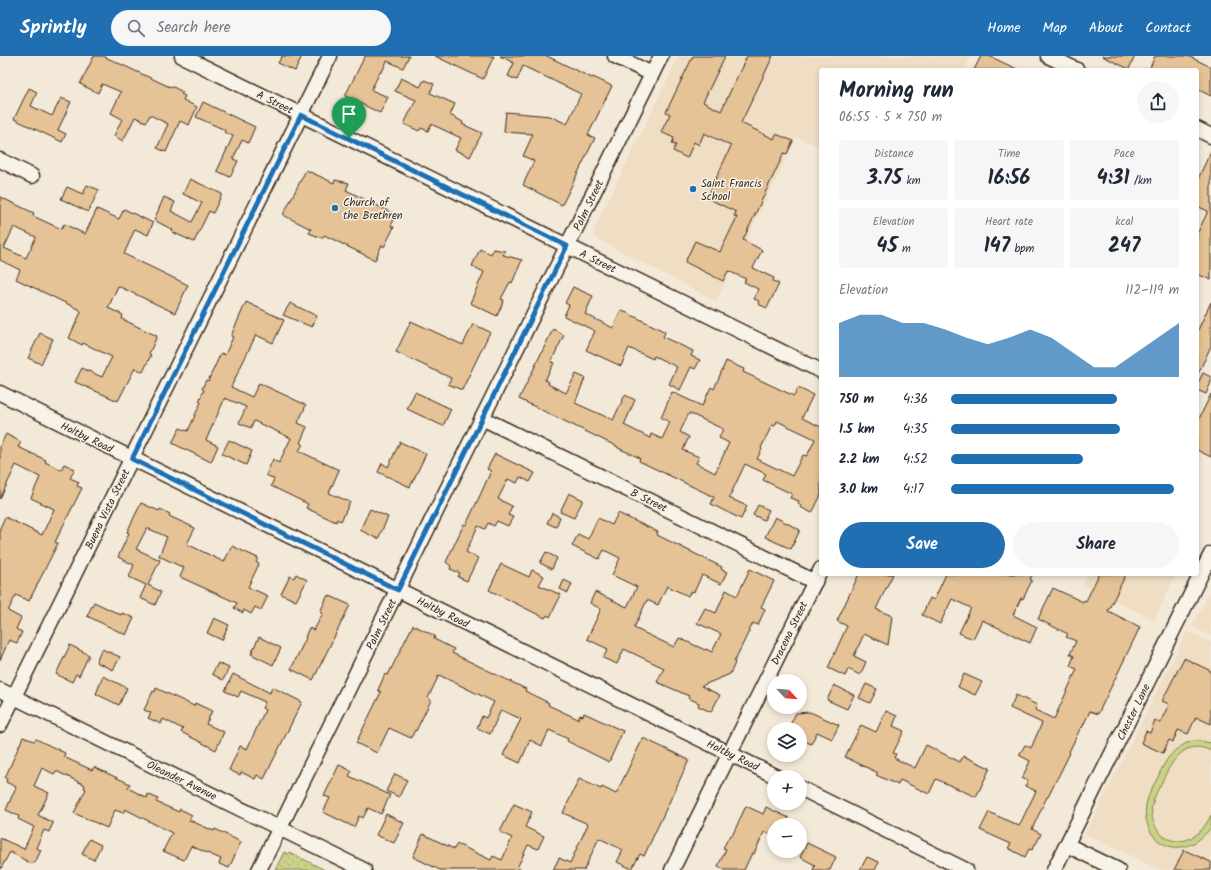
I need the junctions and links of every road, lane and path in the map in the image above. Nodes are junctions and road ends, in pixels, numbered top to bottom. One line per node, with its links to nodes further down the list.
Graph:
1 (182, 56): 8 (street, A Street)
2 (330, 56): 8 (street, Buena Vista Street)
3 (615, 56): 7 (street)
4 (661, 56): 7 (street, Palm Street)
5 (1048, 56): 6 (street)
6 (1072, 66)
7 (652, 74): 13 (street, Palm Street)
8 (301, 115): 13 (street, A Street); 17 (street, Buena Vista Street)
9 (1199, 130): 10 (street)
10 (1211, 136)
11 (0, 160): 12 (street)
12 (32, 176)
13 (567, 246): 14 (street, A Street); 16 (street, Palm Street)
14 (819, 370)
15 (0, 394): 17 (street, Holtby Road)
16 (482, 418): 22 (street, B Street); 23 (street, Palm Street)
17 (132, 459): 23 (street, Holtby Road); 25 (street, Buena Vista Street)
18 (1207, 559): 20 (street, Chester Lane)
19 (819, 573): 22 (street, Dracena Street)
20 (1199, 575)
21 (1199, 576): 31 (street, Chester Lane)
22 (815, 582): 27 (street, Dracena Street)
23 (398, 590): 27 (street, Holtby Road); 30 (street, Palm Street)
24 (0, 690): 25 (street, Oleander Avenue)
25 (14, 697): 26 (street, Buena Vista Street); 30 (street, Oleander Avenue)
26 (0, 725)
27 (730, 754): 28 (street, Holtby Road); 34 (street, Dracena Street)
28 (767, 772)
29 (807, 791): 35 (street)
30 (280, 828): 32 (street, Palm Street); 33 (street, Oleander Avenue)
31 (1067, 845): 36 (street, Chester Lane); 37 (street)
32 (259, 870)
33 (364, 870)
34 (672, 870)
35 (966, 870)
36 (1054, 870)
37 (1118, 870)

